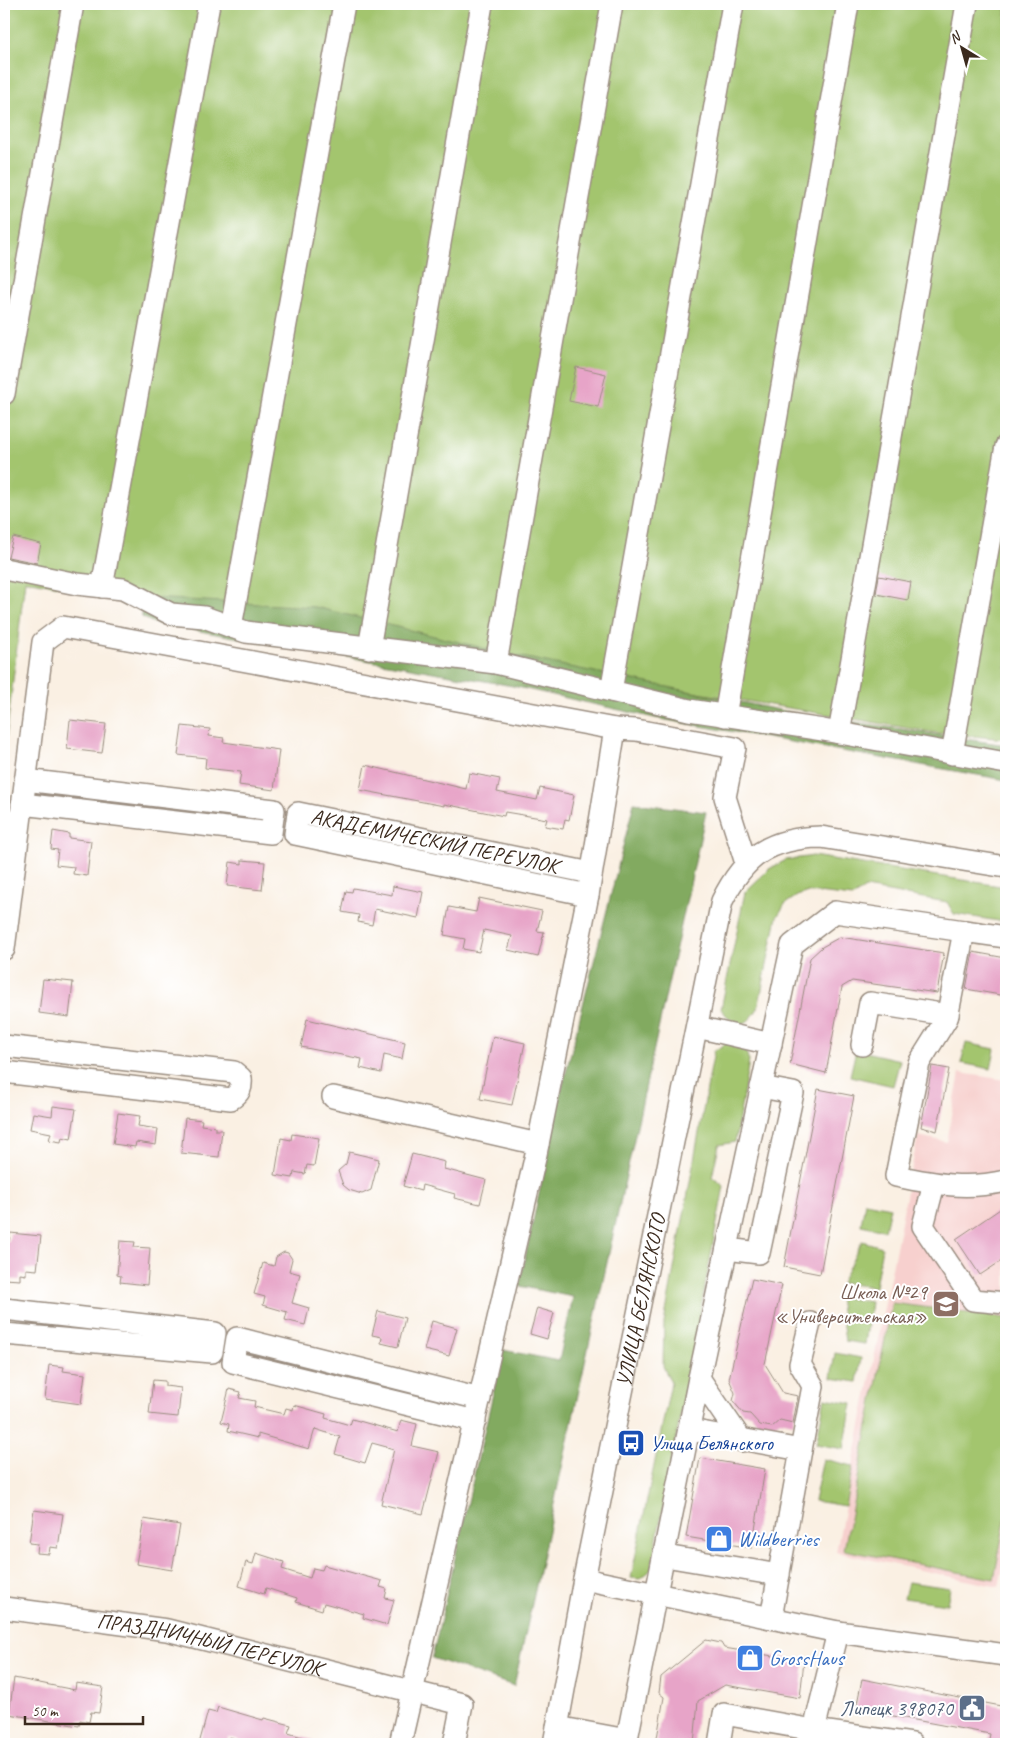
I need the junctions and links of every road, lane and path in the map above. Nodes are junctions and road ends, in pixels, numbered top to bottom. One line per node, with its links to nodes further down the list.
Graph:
1 (73, 4): 9 (street)
2 (209, 4): 12 (street)
3 (344, 4): 13 (street)
4 (482, 4): 14 (street)
5 (612, 4): 15 (street)
6 (733, 4): 16 (street)
7 (848, 4): 17 (street)
8 (967, 4): 19 (street)
9 (4, 394)
10 (1006, 446): 20 (street)
11 (4, 569): 12 (street)
12 (102, 587): 13 (street)
13 (231, 627): 14 (street)
14 (369, 648): 15 (street)
15 (496, 663): 16 (street)
16 (611, 691): 17 (street)
17 (725, 716): 19 (street)
18 (615, 729): 22 (street); 24 (street); 26 (street)
19 (839, 733): 20 (street)
20 (952, 754): 21 (street)
21 (1006, 763)
22 (25, 780): 23 (street); 23 (street)
23 (22, 804): 30 (street)
24 (746, 863): 25 (street, УЛИЦА БЕЛЯНСКОГО); 32 (street, УЛИЦА БЕЛЯНСКОГО)
25 (1006, 867)
26 (591, 873): 27 (street); 27 (street, АКАДЕМИЧЕСКИЙ ПЕРЕУЛОК)
27 (588, 895): 39 (street)
28 (964, 931): 29 (street); 31 (street); 33 (street)
29 (1006, 937)
30 (4, 949)
31 (948, 1015): 34 (street); 41 (street)
32 (697, 1027): 33 (street); 55 (street, УЛИЦА БЕЛЯНСКОГО)
33 (771, 1044): 37 (street)
34 (862, 1045)
35 (4, 1046): 36 (street)
36 (4, 1072)
37 (762, 1087): 42 (street); 42 (street)
38 (332, 1097): 39 (street)
39 (538, 1144): 48 (street)
40 (1006, 1181): 41 (street)
41 (934, 1184): 43 (street)
42 (727, 1248): 47 (street)
43 (1006, 1303)
44 (4, 1309): 46 (street)
45 (810, 1322): 52 (street)
46 (4, 1334)
47 (699, 1378): 50 (street); 51 (street)
48 (480, 1399): 49 (street); 49 (street)
49 (475, 1420): 61 (street)
50 (690, 1430): 51 (street); 53 (street)
51 (742, 1440): 52 (street)
52 (801, 1450): 54 (street)
53 (665, 1556): 54 (street); 56 (street)
54 (779, 1575): 58 (street)
55 (584, 1579): 56 (street); 63 (street, УЛИЦА БЕЛЯНСКОГО)
56 (658, 1593): 58 (street); 64 (street)
57 (4, 1608): 61 (street, ПРАЗДНИЧНЫЙ ПЕРЕУЛОК)
58 (771, 1618): 59 (street)
59 (838, 1632): 60 (street); 62 (street)
60 (1006, 1652)
61 (413, 1693): 65 (street); 66 (street, ПРАЗДНИЧНЫЙ ПЕРЕУЛОК)
62 (814, 1730): 67 (street); 68 (street)
63 (556, 1735): 64 (street)
64 (626, 1742)
65 (400, 1744)
66 (454, 1744)
67 (719, 1744)
68 (912, 1744)

